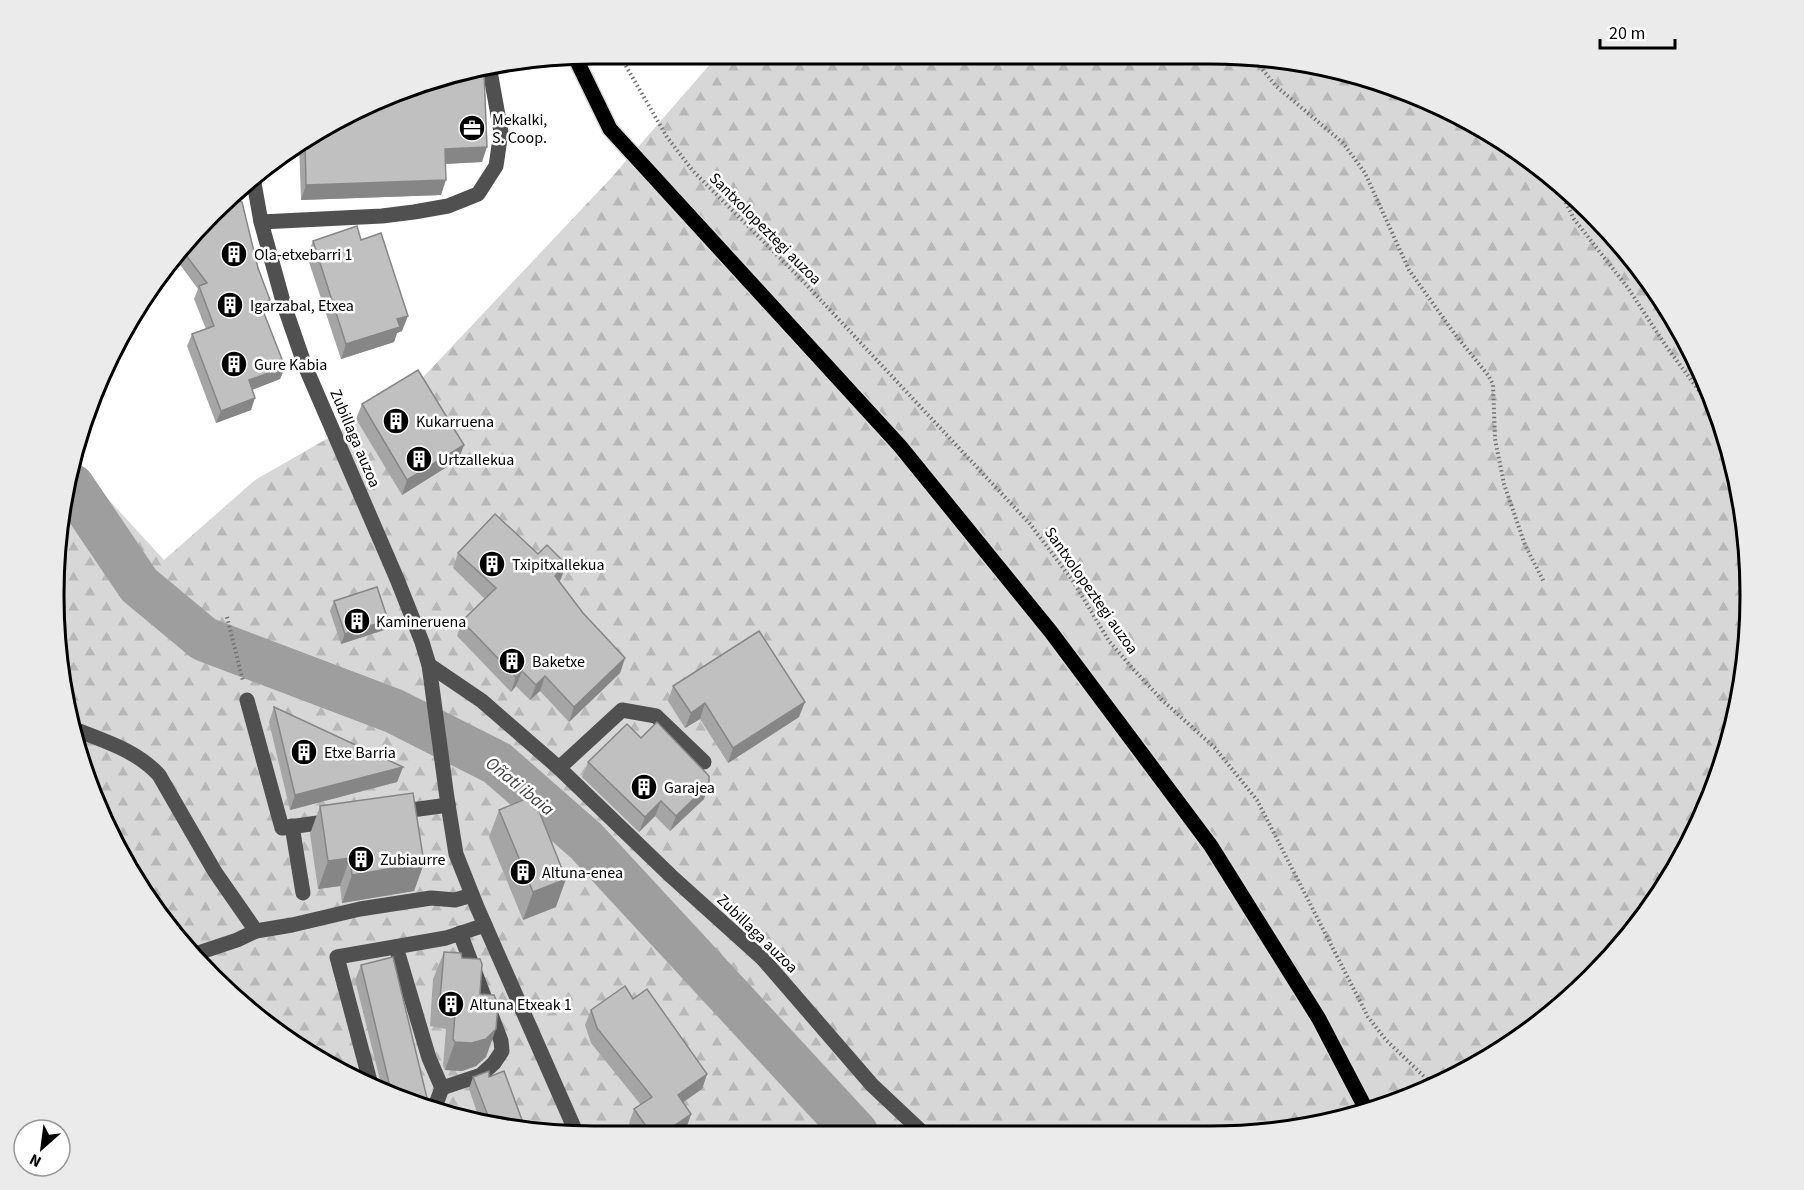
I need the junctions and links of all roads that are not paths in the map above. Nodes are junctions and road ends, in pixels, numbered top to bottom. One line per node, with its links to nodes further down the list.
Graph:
1 (579, 65): 24 (main road)
2 (491, 75): 4 (street)
3 (255, 188): 4 (street, Zubillaga auzoa)
4 (261, 222): 5 (street, Zubillaga auzoa)
5 (429, 666): 9 (street, Zubillaga auzoa); 10 (street, Zubillaga auzoa)
6 (248, 700): 13 (street)
7 (83, 732): 17 (street)
8 (704, 762): 9 (street)
9 (559, 768): 26 (street, Zubillaga auzoa)
10 (447, 802): 11 (street); 15 (street, Zubillaga auzoa)
11 (381, 814)
12 (348, 819): 13 (street)
13 (292, 826): 14 (street)
14 (303, 893)
15 (472, 894): 16 (street, Zubillaga auzoa); 17 (street)
16 (485, 925): 18 (street); 25 (street, Zubillaga auzoa)
17 (256, 931): 20 (street)
18 (460, 933): 19 (street); 22 (street)
19 (396, 947): 21 (street); 22 (street)
20 (202, 951)
21 (368, 1075)
22 (442, 1088): 23 (street)
23 (437, 1101)
24 (1362, 1102)
25 (573, 1125)
26 (916, 1126)

